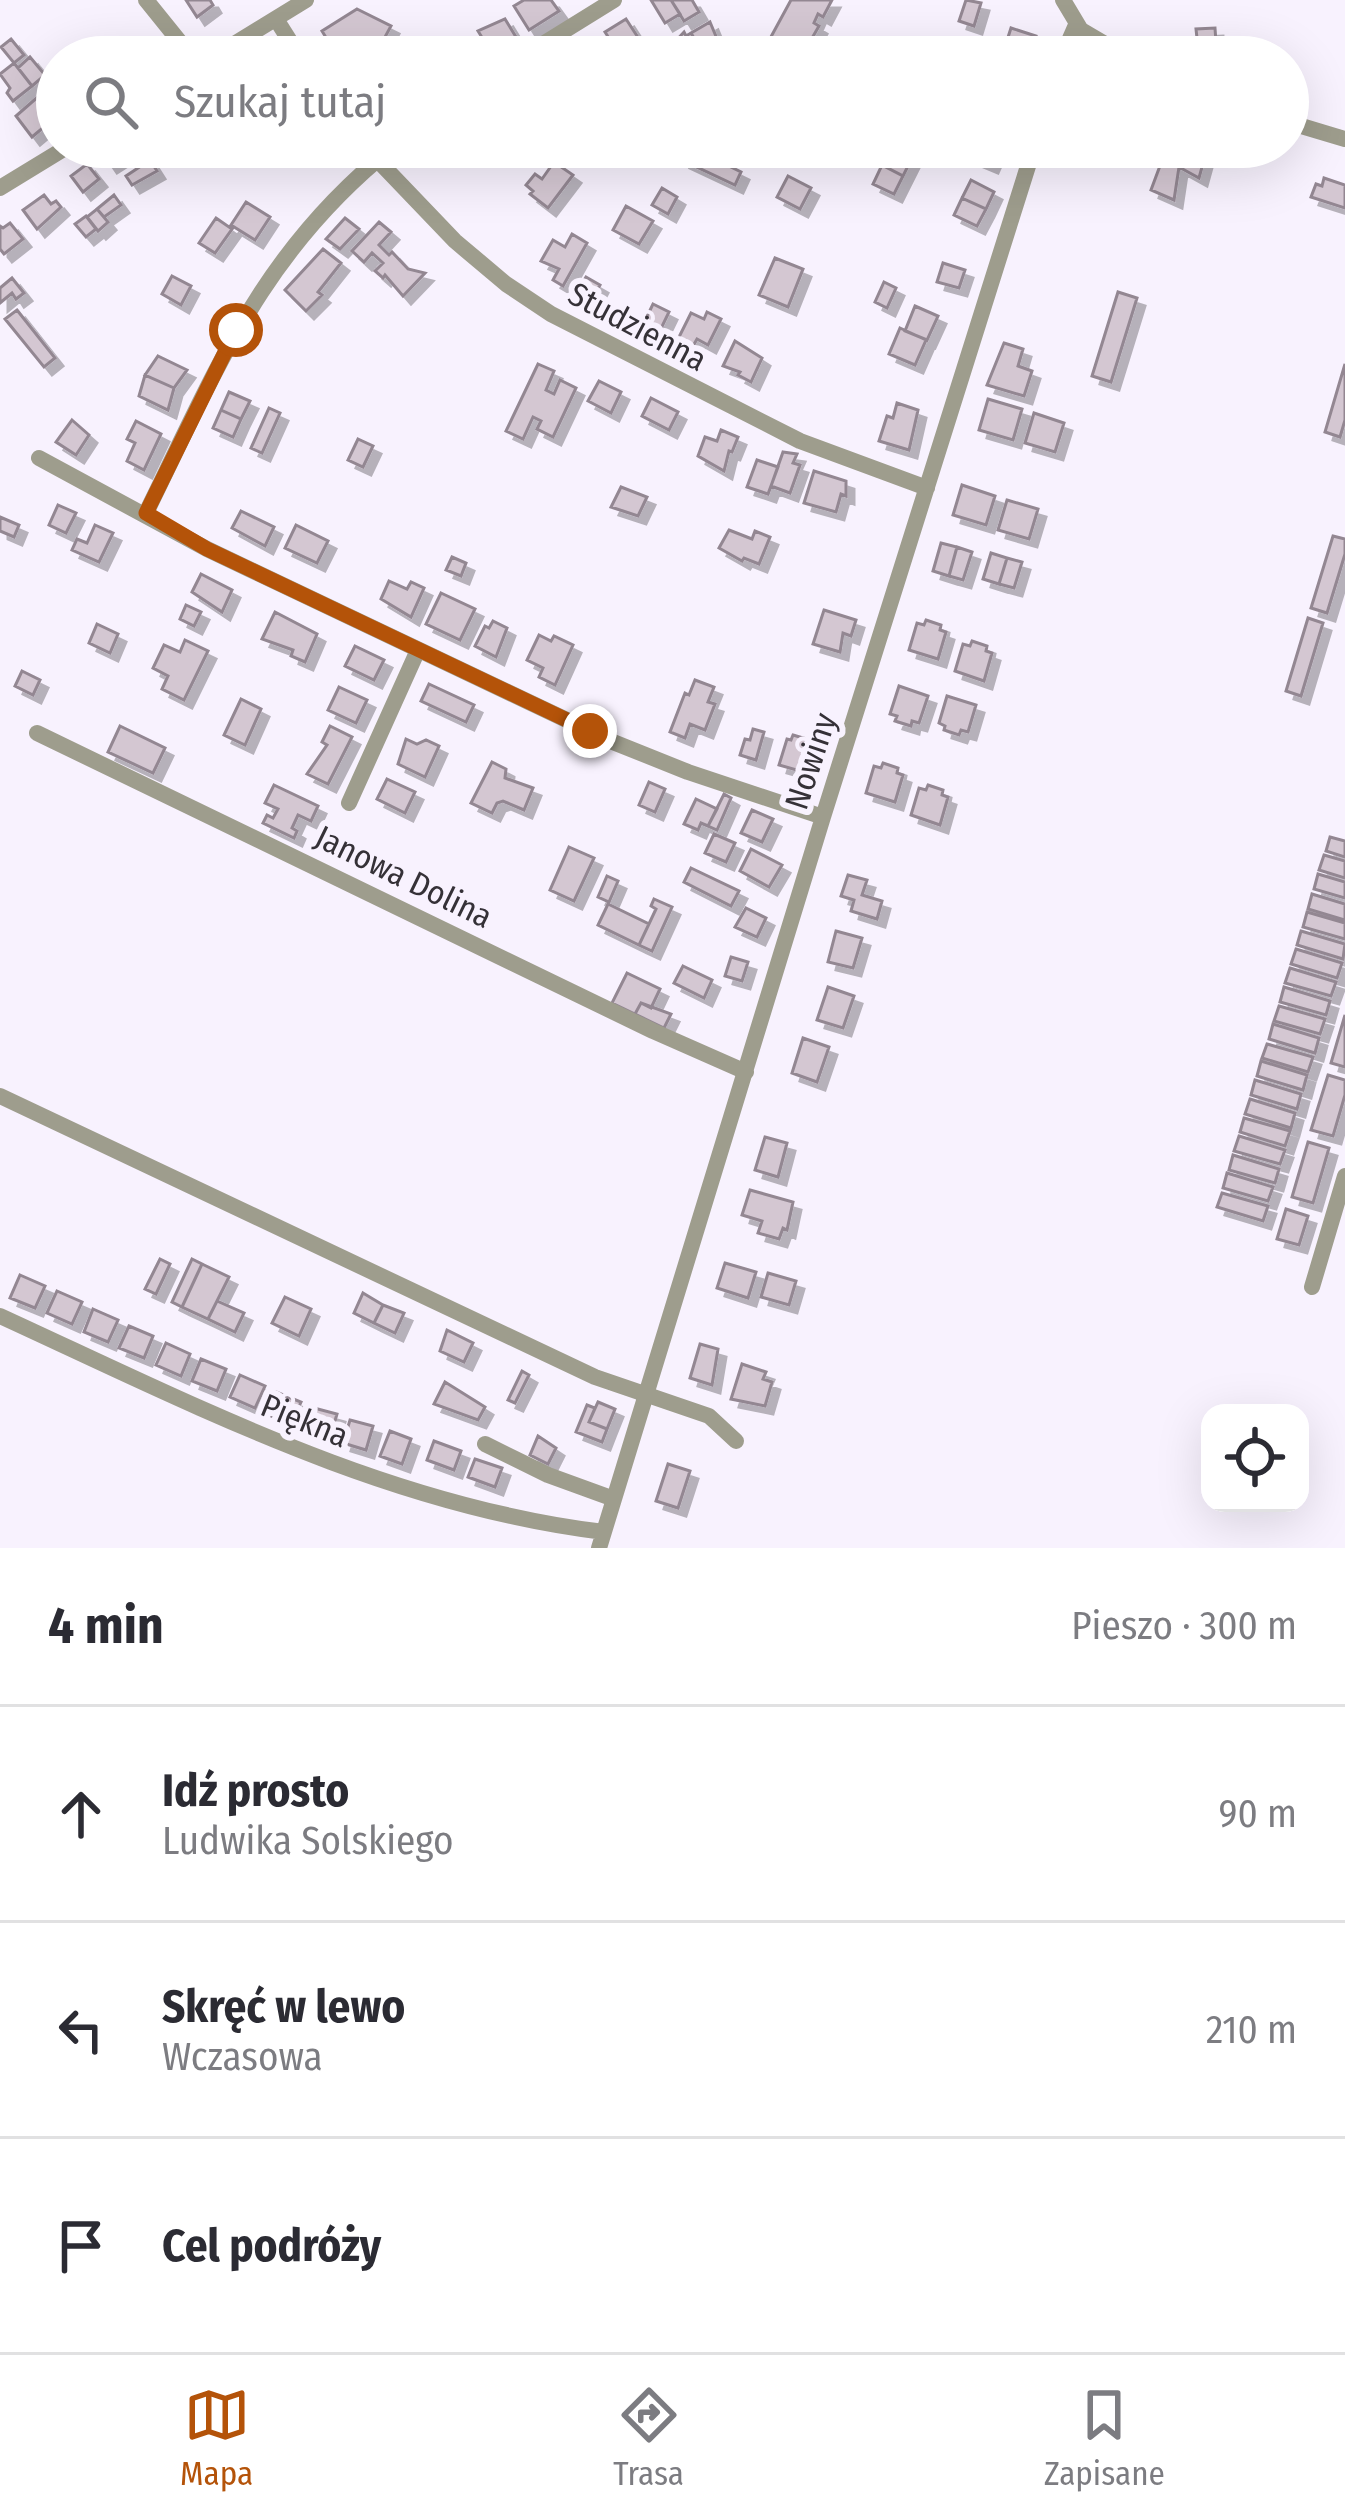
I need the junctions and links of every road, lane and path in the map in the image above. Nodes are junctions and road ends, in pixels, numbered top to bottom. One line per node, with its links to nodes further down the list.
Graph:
1 (146, 0): 7 (street)
2 (306, 0): 5 (street)
3 (614, 0): 10 (street)
4 (1063, 0): 6 (street)
5 (276, 19): 8 (street); 9 (street)
6 (1076, 25): 11 (street); 12 (street)
7 (175, 36)
8 (248, 36)
9 (287, 36)
10 (556, 36)
11 (1071, 36)
12 (1094, 36)
13 (1309, 129): 14 (street)
14 (1345, 140)
15 (36, 166): 19 (street)
16 (358, 168): 22 (street)
17 (384, 168): 21 (street, Studzienna)
18 (1027, 168): 21 (street, Nowiny)
19 (0, 188)
20 (39, 458): 22 (street)
21 (927, 488): 26 (street, Nowiny)
22 (146, 513): 23 (street)
23 (418, 650): 25 (street); 26 (street)
24 (38, 733): 27 (street, Janowa Dolina)
25 (349, 803)
26 (823, 818): 27 (street, Nowiny)
27 (746, 1072): 32 (street, Nowiny)
28 (0, 1096): 32 (street)
29 (1345, 1176): 30 (street)
30 (1312, 1288)
31 (0, 1316): 36 (street, Piękna)
32 (647, 1394): 33 (street); 35 (street, Nowiny)
33 (736, 1441)
34 (484, 1444): 35 (street)
35 (614, 1499): 36 (street, Nowiny)
36 (601, 1540)

